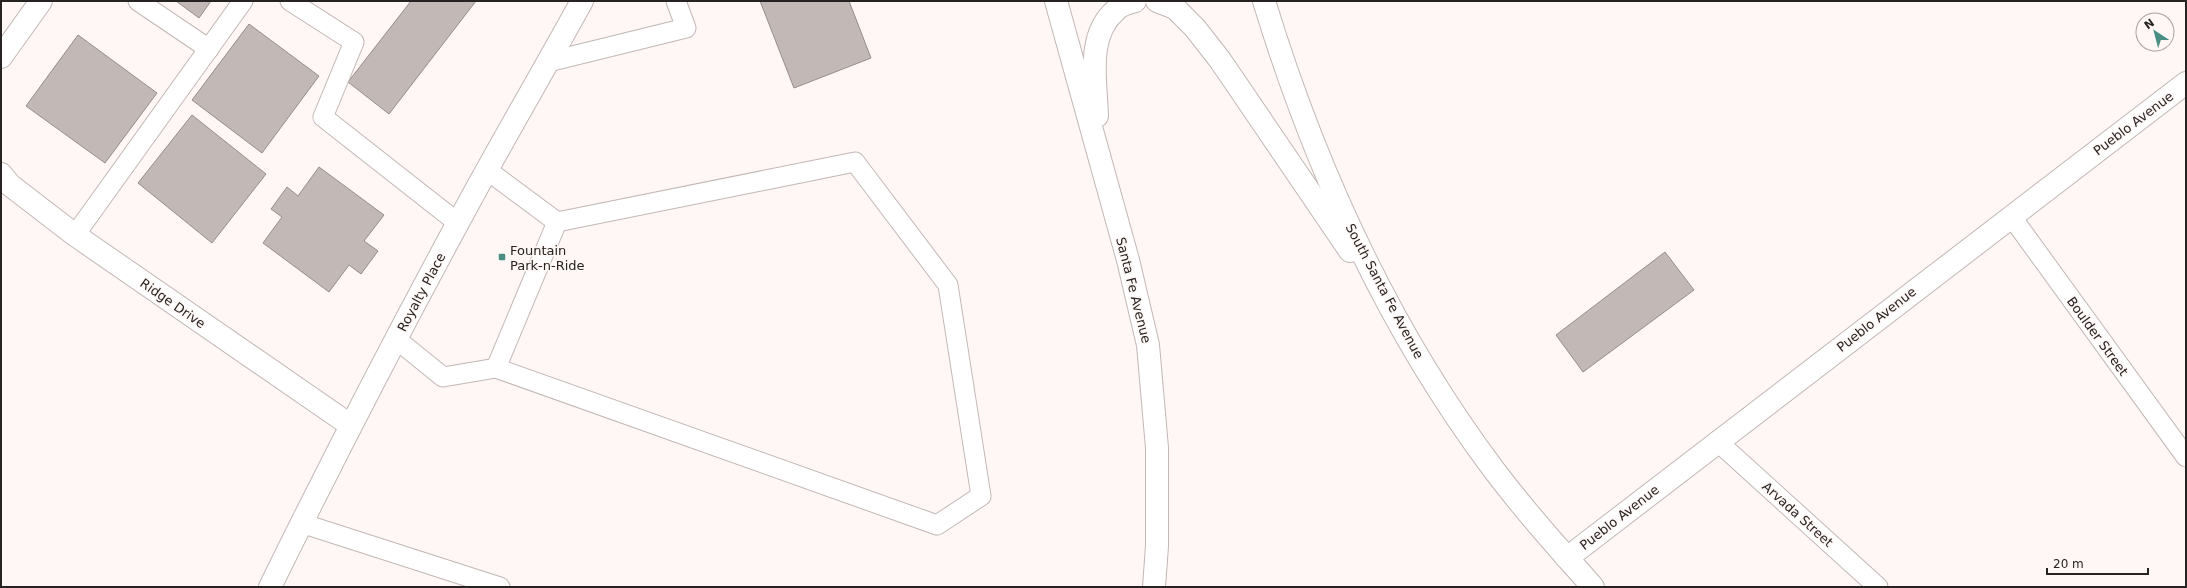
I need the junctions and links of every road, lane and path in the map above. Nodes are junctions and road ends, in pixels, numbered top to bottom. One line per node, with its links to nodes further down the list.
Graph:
1 (41, 1): 12 (street)
2 (138, 1): 11 (lane)
3 (243, 1): 11 (lane)
4 (290, 1): 20 (lane)
5 (582, 1): 13 (street, Royalty Place)
6 (676, 1): 13 (lane)
7 (1056, 1): 15 (street, Santa Fe Avenue)
8 (1135, 1): 15 (street)
9 (1157, 1): 22 (street)
10 (1264, 1): 22 (street, South Santa Fe Avenue)
11 (209, 49): 21 (lane)
12 (1, 56)
13 (548, 62): 16 (street, Royalty Place)
14 (2185, 86): 18 (street, Pueblo Avenue)
15 (1097, 147): 32 (street, Santa Fe Avenue)
16 (488, 170): 19 (lane); 20 (street, Royalty Place)
17 (1, 174): 21 (street, Ridge Drive)
18 (2011, 216): 26 (street, Pueblo Avenue); 27 (lane, Boulder Street)
19 (558, 222): 24 (lane); 24 (lane)
20 (458, 223): 23 (street, Royalty Place)
21 (75, 235): 25 (street, Ridge Drive)
22 (1390, 307): 29 (street, South Santa Fe Avenue)
23 (396, 339): 24 (lane); 25 (street, Royalty Place)
24 (496, 368)
25 (350, 425): 28 (street, Royalty Place)
26 (1717, 441): 29 (street, Pueblo Avenue); 34 (lane, Arvada Street)
27 (2186, 457)
28 (301, 523): 30 (street, Royalty Place); 31 (lane)
29 (1567, 558): 33 (street, South Santa Fe Avenue)
30 (270, 587)
31 (500, 587)
32 (1154, 587)
33 (1593, 587)
34 (1878, 587)

